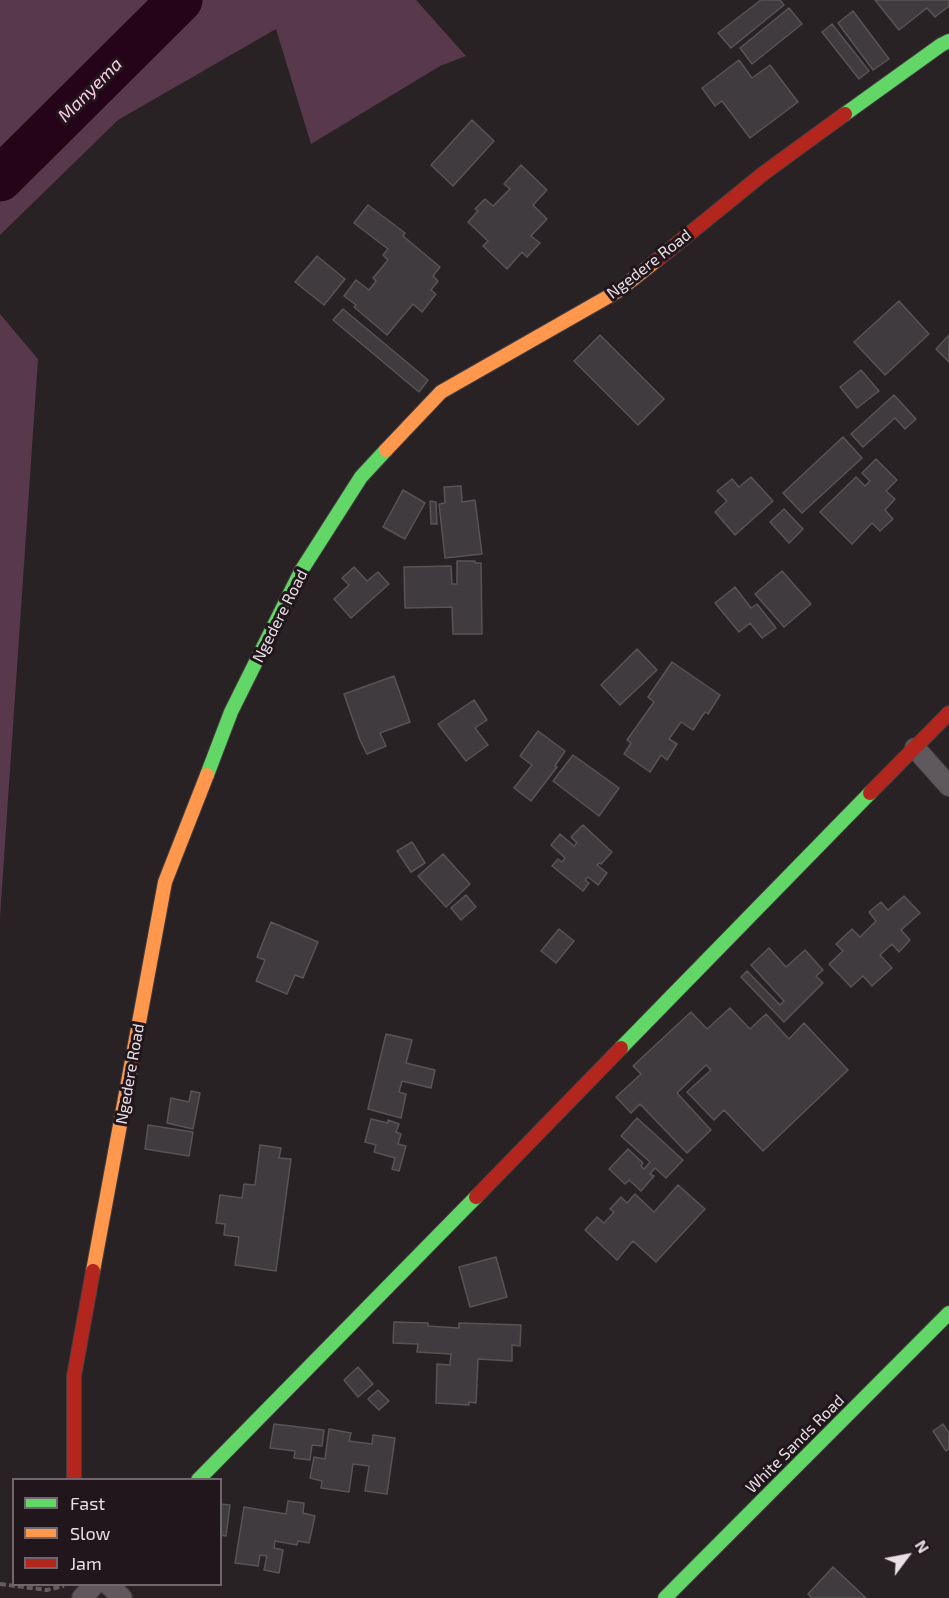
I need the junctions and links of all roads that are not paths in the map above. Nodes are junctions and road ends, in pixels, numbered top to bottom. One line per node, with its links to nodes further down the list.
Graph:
1 (949, 41): 6 (street, Ngedere Road)
2 (949, 713): 3 (street)
3 (915, 748): 4 (street); 7 (street)
4 (949, 786)
5 (949, 1312): 12 (street, White Sands Road)
6 (74, 1478)
7 (199, 1478)
8 (93, 1586): 10 (street)
9 (110, 1586): 11 (street)
10 (82, 1598)
11 (122, 1598)
12 (665, 1598)

